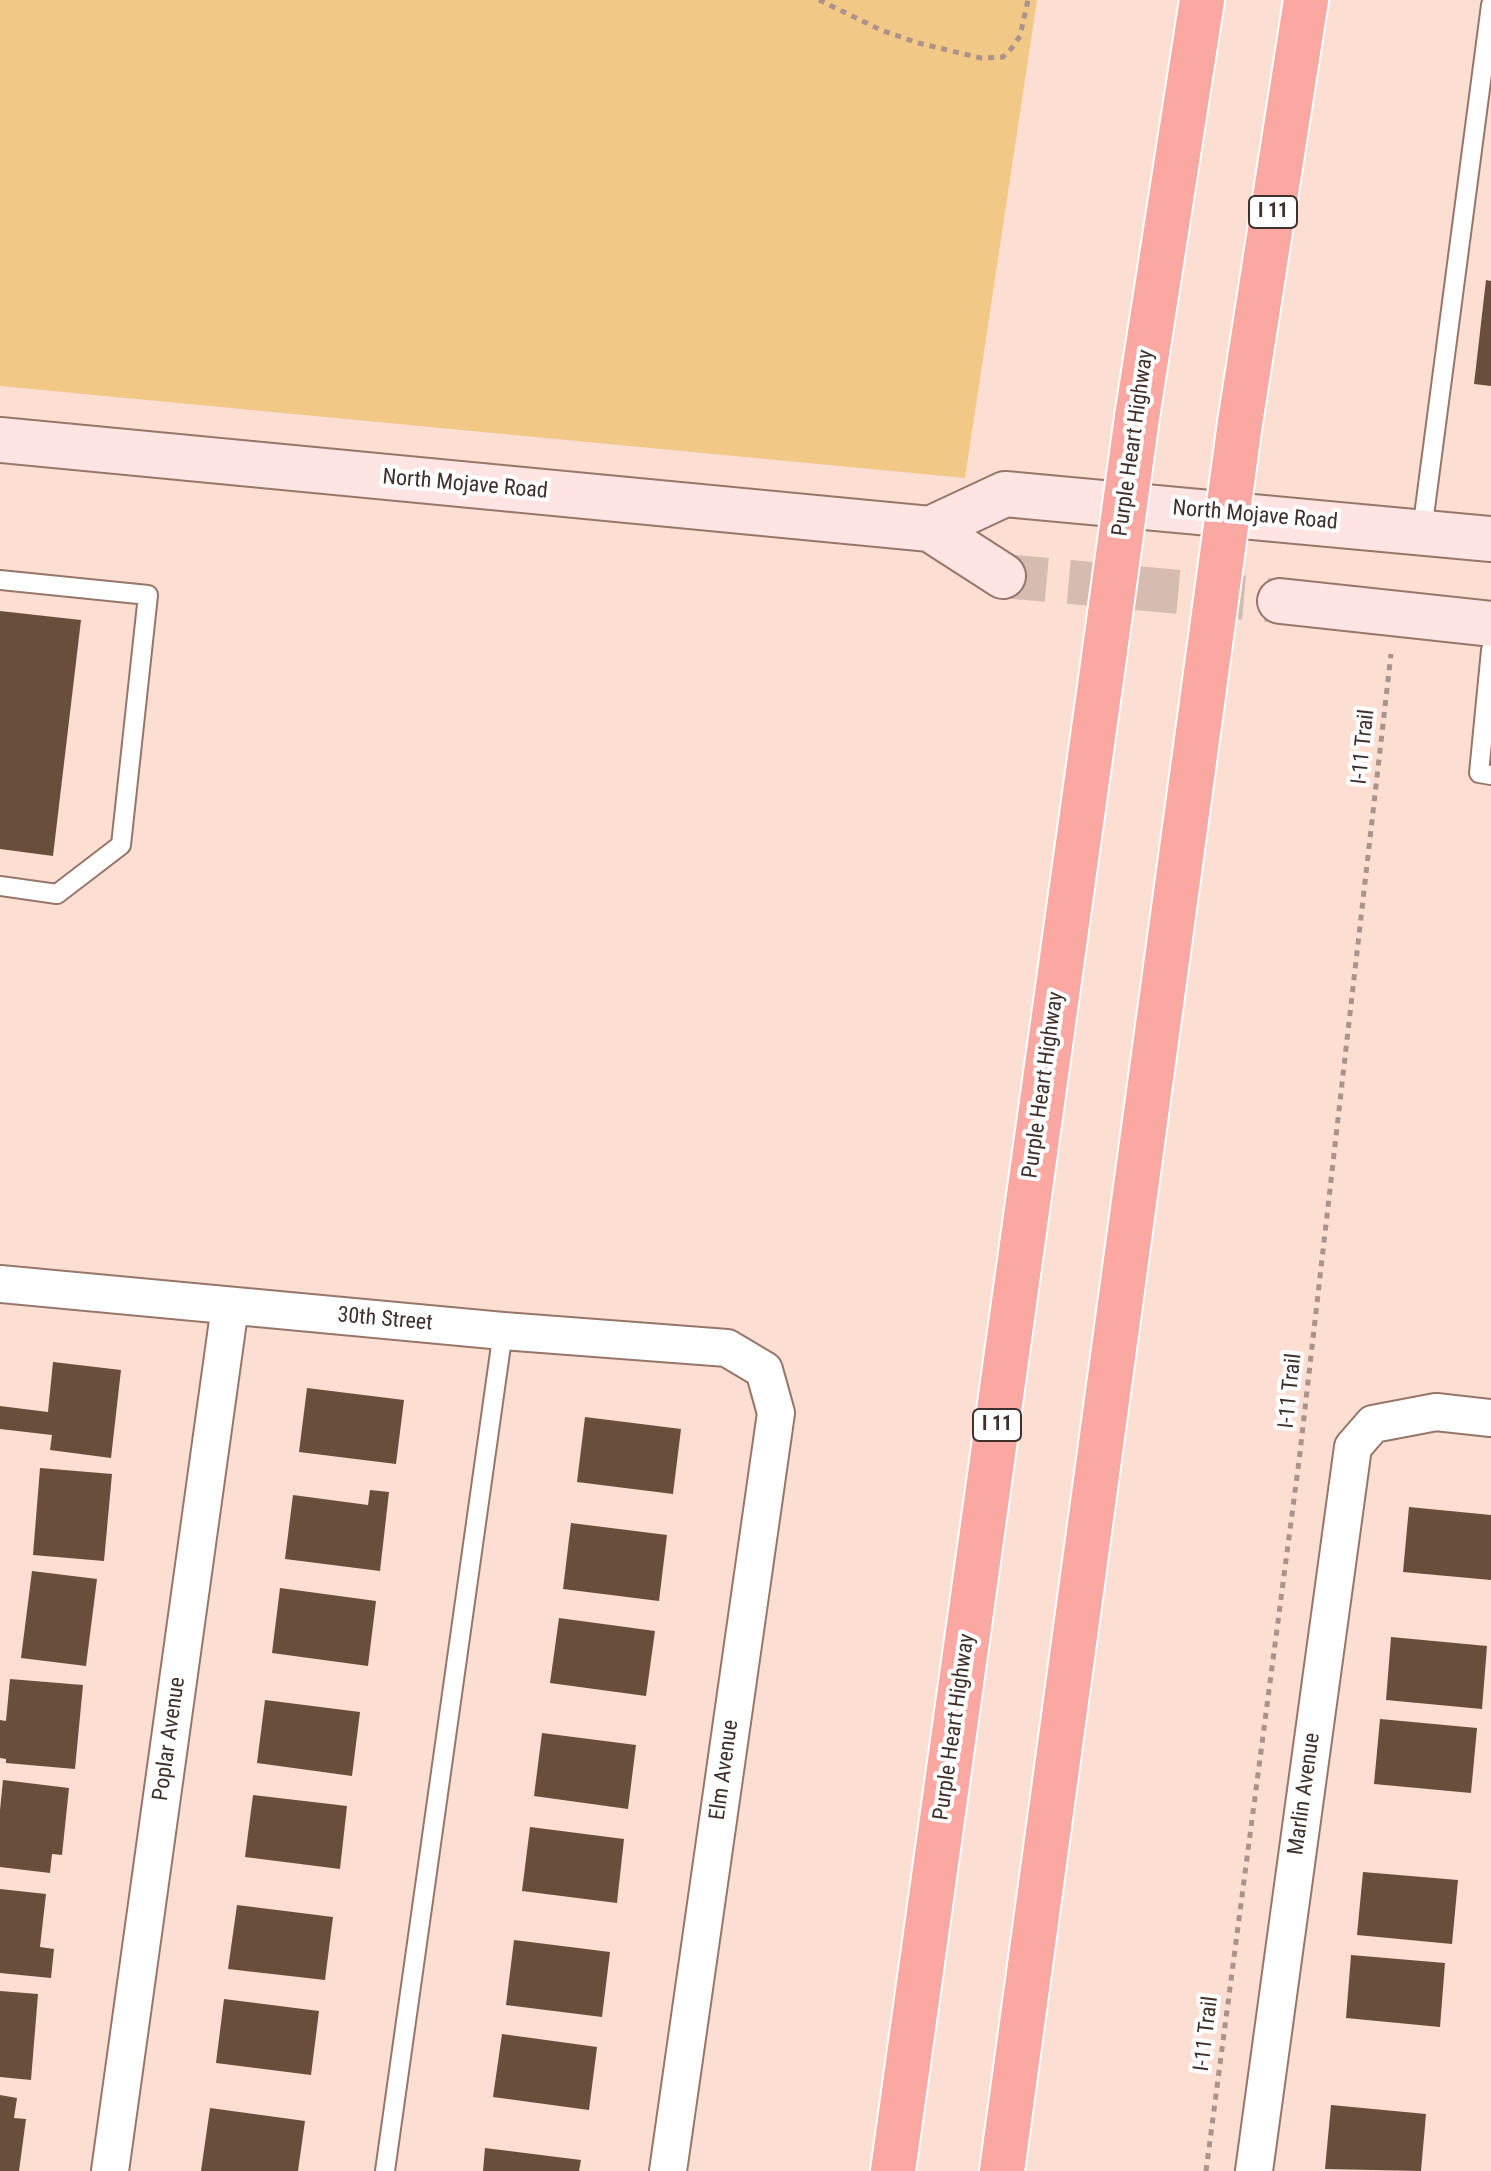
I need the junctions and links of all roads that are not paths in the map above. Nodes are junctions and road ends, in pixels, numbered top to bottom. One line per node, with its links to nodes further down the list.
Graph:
1 (1202, 0): 23 (highway, Purple Heart Highway / I 11, bridge)
2 (1306, 0): 24 (highway, I 11, bridge)
3 (1491, 5): 6 (lane)
4 (0, 440): 5 (street, North Mojave Road)
5 (930, 529): 6 (street, North Mojave Road); 8 (street, North Mojave Road)
6 (1422, 531): 7 (street, North Mojave Road)
7 (1491, 539)
8 (1003, 576)
9 (0, 580): 14 (lane)
10 (1280, 601): 11 (street)
11 (1491, 624)
12 (1491, 650): 13 (lane)
13 (1491, 775)
14 (0, 886)
15 (0, 1284): 16 (street, 30th Street)
16 (230, 1306): 17 (street, 30th Street); 20 (street, Poplar Avenue)
17 (503, 1331): 18 (street, 30th Street); 21 (lane)
18 (764, 1370): 22 (street, Elm Avenue)
19 (1491, 1418): 25 (street, Marlin Avenue)
20 (110, 2171)
21 (385, 2171)
22 (668, 2171)
23 (893, 2171)
24 (1002, 2171)
25 (1254, 2171)

